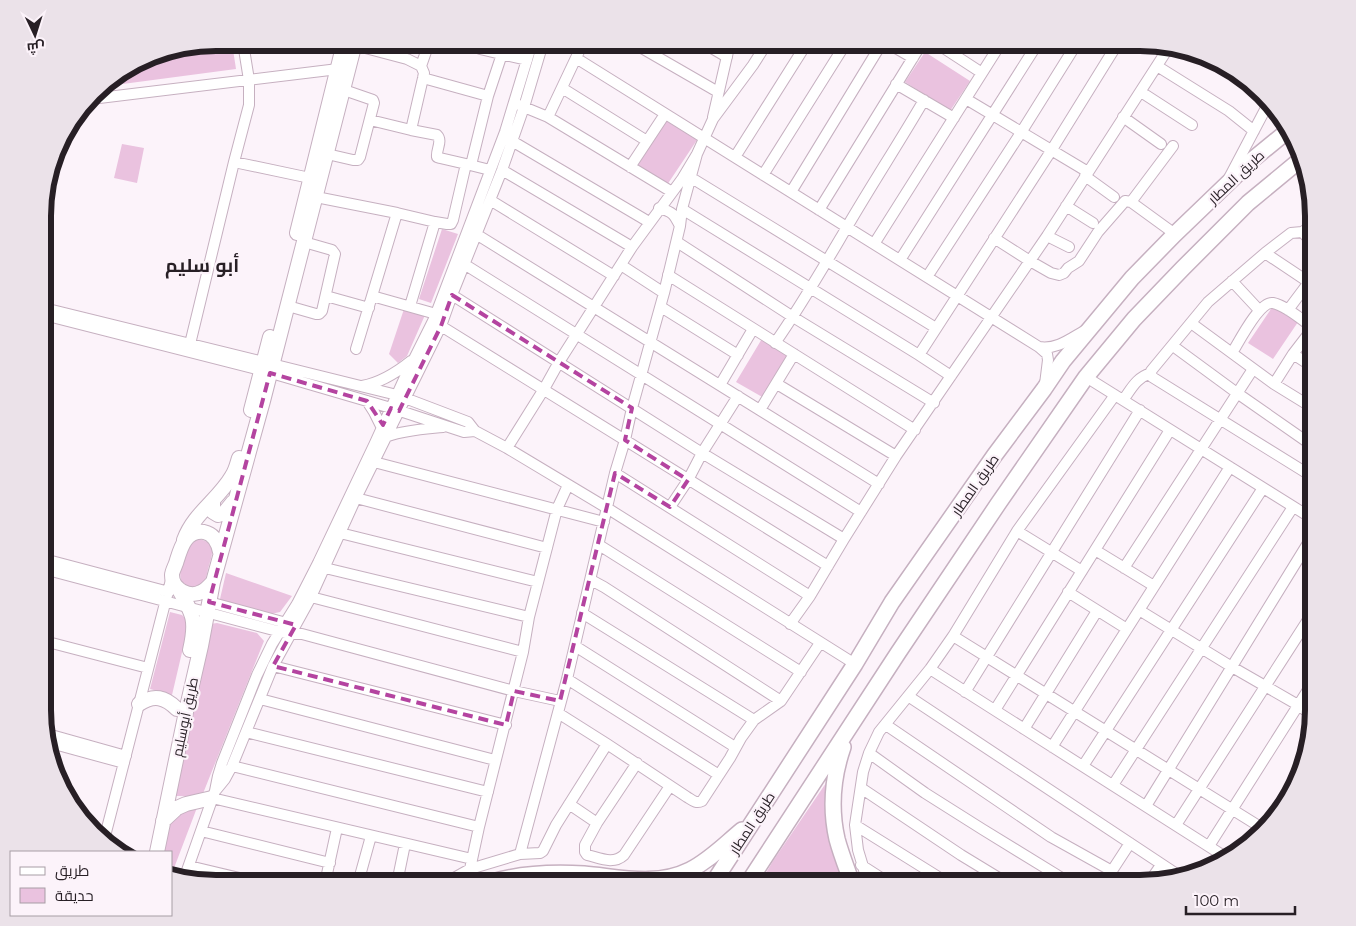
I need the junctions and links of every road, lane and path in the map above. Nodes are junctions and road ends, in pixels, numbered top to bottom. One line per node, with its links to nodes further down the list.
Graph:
1 (244, 51): 37 (street)
2 (347, 51): 34 (main road)
3 (350, 51): 40 (main road)
4 (379, 51): 32 (street)
5 (426, 51): 32 (street)
6 (489, 51): 26 (street)
7 (530, 51): 31 (street)
8 (540, 51): 47 (street)
9 (579, 51): 29 (street)
10 (647, 51): 41 (street)
11 (717, 51): 28 (street)
12 (728, 51): 28 (street)
13 (762, 51): 54 (street)
14 (802, 51): 69 (street)
15 (841, 51): 78 (street)
16 (877, 51): 83 (street)
17 (901, 51): 30 (street)
18 (917, 51): 30 (street)
19 (948, 51): 27 (street)
20 (955, 51): 27 (street)
21 (996, 51): 35 (street)
22 (1033, 51): 50 (street)
23 (1072, 51): 58 (street)
24 (1113, 51): 66 (street)
25 (1165, 53): 33 (street)
26 (502, 54): 31 (street); 43 (street)
27 (953, 54): 35 (street)
28 (727, 57): 41 (street)
29 (576, 58): 39 (street); 49 (street)
30 (913, 58): 38 (street)
31 (527, 60): 47 (street)
32 (421, 66): 36 (street)
33 (1157, 66): 42 (street); 59 (street)
34 (338, 69): 37 (street); 80 (main road)
35 (982, 73): 45 (street)
36 (423, 78): 43 (street); 57 (street)
37 (249, 80): 44 (street); 71 (street)
38 (896, 84): 46 (street); 92 (street)
39 (562, 88): 51 (street); 63 (street)
40 (344, 90): 55 (street); 67 (main road)
41 (718, 92): 54 (street)
42 (1141, 92): 52 (street); 56 (street)
43 (488, 96): 72 (street)
44 (101, 98)
45 (966, 98): 50 (street); 53 (street)
46 (924, 100): 53 (street); 98 (street)
47 (519, 105): 51 (street); 62 (street); 75 (street)
48 (1265, 109): 59 (street)
49 (665, 114): 61 (street); 63 (street)
50 (993, 114): 58 (street); 110 (street)
51 (548, 117): 74 (street)
52 (1123, 117): 64 (street); 77 (street)
53 (954, 118): 106 (street)
54 (713, 119): 61 (street)
55 (370, 120): 57 (street); 67 (street)
56 (1192, 125)
57 (411, 130): 72 (street)
58 (1022, 131): 66 (street); 117 (street)
59 (1254, 131): 81 (street)
60 (1283, 135): 81 (highway, طريق المطار)
61 (704, 138): 68 (street); 69 (street)
62 (512, 141): 76 (street); 95 (street)
63 (647, 141): 74 (street)
64 (1161, 144)
65 (1173, 146): 86 (street)
66 (1051, 151): 77 (street); 103 (street)
67 (327, 154): 88 (main road)
68 (697, 154): 79 (street); 82 (street)
69 (735, 158): 78 (street)
70 (1294, 160): 87 (highway)
71 (234, 162): 80 (street); 149 (street)
72 (469, 164): 75 (street); 94 (street)
73 (1296, 164): 87 (highway, طريق المطار)
74 (630, 167): 82 (street)
75 (490, 170): 135 (street)
76 (502, 170): 85 (street); 107 (street)
77 (1087, 174): 84 (street); 89 (street)
78 (764, 175): 83 (street)
79 (690, 177): 91 (street); 112 (street)
80 (310, 178): 88 (main road)
81 (1224, 188): 101 (highway, طريق المطار)
82 (672, 192): 90 (street)
83 (791, 192): 92 (street)
84 (1114, 196)
85 (490, 200): 100 (street); 116 (street)
86 (1131, 202): 101 (street); 111 (street)
87 (1248, 203): 166 (highway, طريق المطار)
88 (311, 204): 93 (street); 104 (main road); 161 (main road)
89 (1066, 206): 96 (street); 102 (street)
90 (660, 208): 95 (street); 97 (street)
91 (682, 208): 97 (street); 120 (street)
92 (819, 210): 98 (street)
93 (397, 213): 94 (street); 125 (street)
94 (435, 222): 128 (street)
95 (649, 222): 107 (street)
96 (1093, 223)
97 (680, 226): 105 (street)
98 (847, 227): 106 (street); 112 (street)
99 (1302, 232): 109 (street)
100 (476, 234): 113 (street); 129 (street)
101 (1175, 234): 144 (highway, طريق المطار)
102 (1047, 236): 108 (street); 111 (street)
103 (994, 238): 111 (street); 126 (street)
104 (304, 242): 124 (street); 127 (main road)
105 (676, 242): 115 (street); 137 (street)
106 (874, 244): 110 (street)
107 (632, 247): 114 (street)
108 (1069, 247)
109 (1265, 253): 118 (street); 119 (street)
110 (900, 260): 117 (street)
111 (1030, 261): 138 (street)
112 (827, 262): 120 (street); 142 (street)
113 (464, 264): 123 (street); 145 (street)
114 (621, 265): 116 (street); 122 (street)
115 (668, 275): 122 (street); 143 (street)
116 (614, 276): 129 (street)
117 (927, 277): 126 (street)
118 (1304, 278)
119 (1232, 282): 133 (street); 140 (street)
120 (810, 288): 137 (street); 157 (street)
121 (1304, 291): 134 (street)
122 (664, 294): 130 (street)
123 (452, 295): 141 (street); 160 (street)
124 (326, 296): 127 (street); 131 (street)
125 (372, 296): 128 (street); 131 (street)
126 (957, 296): 138 (street); 142 (street)
127 (288, 306): 161 (main road)
128 (410, 306): 135 (street)
129 (594, 307): 145 (street); 147 (street)
130 (660, 307): 147 (street); 156 (street)
131 (369, 308): 152 (street)
132 (51, 310): 149 (street)
133 (1259, 310): 134 (street); 153 (street)
134 (1288, 310): 139 (street)
135 (436, 314): 158 (street)
136 (51, 317): 161 (street)
137 (793, 317): 148 (street); 179 (street)
138 (992, 317): 151 (street); 165 (street)
139 (1304, 322)
140 (1191, 323): 150 (street); 153 (street)
141 (441, 326): 171 (street); 174 (street)
142 (936, 328): 157 (street)
143 (753, 329): 148 (street); 156 (street)
144 (1089, 329): 151 (street); 172 (highway, طريق المطار)
145 (578, 334): 160 (street); 164 (street)
146 (1304, 340): 155 (street)
147 (650, 341): 164 (street); 169 (street)
148 (775, 343): 154 (street)
149 (190, 344): 161 (street)
150 (1173, 346): 163 (street); 173 (street)
151 (1039, 347): 172 (street)
152 (356, 349)
153 (1232, 353): 162 (street)
154 (794, 354): 167 (street); 187 (street)
155 (1293, 354): 159 (street); 168 (street)
156 (738, 355): 169 (street)
157 (919, 355): 165 (street)
158 (413, 359): 170 (street); 174 (street)
159 (1304, 361)
160 (559, 362): 171 (street); 180 (street)
161 (267, 367): 170 (street); 177 (street); 205 (main road, طريق أبوسليم); 207 (main road)
162 (1253, 369): 168 (street); 173 (street)
163 (1151, 373): 176 (street); 184 (street)
164 (642, 374): 180 (street); 185 (street)
165 (951, 376): 179 (street)
166 (1086, 377): 176 (street); 283 (highway, طريق المطار)
167 (776, 384): 182 (street); 196 (street)
168 (1274, 384): 178 (street)
169 (720, 385): 175 (street)
170 (360, 386): 174 (street)
171 (544, 389): 191 (street); 193 (street)
172 (1044, 389): 257 (highway, طريق المطار)
173 (1237, 394): 184 (street); 192 (street)
174 (401, 396): 181 (street); 189 (street)
175 (738, 396): 182 (street); 185 (street)
176 (1119, 398): 183 (street); 215 (street)
177 (367, 401): 181 (street); 190 (street)
178 (1304, 402)
179 (934, 403): 187 (street)
180 (632, 408): 191 (street); 195 (street)
181 (395, 409): 186 (street); 190 (street)
182 (760, 410): 202 (street)
183 (1140, 410): 188 (street); 224 (street)
184 (1220, 420): 194 (street); 199 (street)
185 (721, 425): 195 (street); 212 (street)
186 (448, 427): 189 (street); 190 (street)
187 (915, 430): 196 (street)
188 (1170, 430): 194 (street); 221 (street)
189 (476, 431): 193 (street)
190 (385, 432): 197 (street); 248 (street)
191 (625, 440): 200 (street); 201 (street)
192 (1304, 440)
193 (506, 448): 203 (street)
194 (1201, 449): 198 (street); 228 (street)
195 (702, 454): 201 (street); 217 (street)
196 (896, 456): 202 (street)
197 (374, 462): 206 (street); 211 (street)
198 (1230, 467): 204 (street); 234 (street)
199 (1304, 471)
200 (615, 473): 208 (street); 210 (street)
201 (688, 480): 208 (street); 226 (street)
202 (879, 484): 212 (street)
203 (568, 485): 210 (street); 211 (street)
204 (1263, 488): 209 (street); 249 (street)
205 (236, 498): 207 (main road); 223 (main road, طريق أبوسليم)
206 (356, 498): 216 (street); 220 (street)
207 (214, 500): 218 (main road)
208 (670, 507): 237 (street)
209 (1293, 507): 213 (street); 254 (street)
210 (608, 508): 214 (street); 245 (street)
211 (557, 509): 214 (street); 220 (street)
212 (861, 512): 217 (street)
213 (1304, 514)
214 (604, 522): 219 (street)
215 (1017, 531): 224 (street); 250 (street)
216 (340, 533): 227 (street); 233 (street)
217 (844, 539): 226 (street)
218 (184, 540): 223 (main road); 235 (main road)
219 (599, 545): 231 (street); 262 (street)
220 (547, 548): 233 (street)
221 (1095, 550): 228 (street); 230 (street)
222 (1304, 550): 259 (street)
223 (220, 552): 232 (main road, طريق أبوسليم)
224 (1052, 552): 230 (street); 256 (street)
225 (51, 560): 235 (street)
226 (828, 566): 237 (street)
227 (325, 568): 238 (street); 244 (street)
228 (1124, 568): 234 (street)
229 (51, 570): 235 (street)
230 (1082, 571): 236 (street)
231 (591, 580): 243 (street); 273 (street)
232 (213, 582): 235 (main road); 240 (main road, طريق أبوسليم)
233 (538, 582): 244 (street)
234 (1154, 586): 241 (street)
235 (171, 589): 239 (main road, طريق أبوسليم); 260 (street)
236 (1068, 592): 242 (street); 263 (street)
237 (810, 596): 245 (street)
238 (311, 597): 248 (street); 255 (street)
239 (190, 608): 240 (street); 276 (main road, طريق أبوسليم)
240 (208, 608): 248 (street); 312 (main road, طريق أبوسليم)
241 (1139, 610): 247 (street); 249 (street)
242 (1097, 611): 247 (street); 268 (street)
243 (582, 613): 253 (street); 281 (street)
244 (529, 617): 255 (street)
245 (790, 624): 252 (street)
246 (1304, 626): 265 (street)
247 (1127, 629): 279 (street)
248 (291, 630): 258 (street); 266 (street); 307 (street)
249 (1171, 630): 254 (street); 286 (street)
250 (953, 636): 256 (street); 261 (street)
251 (51, 643): 260 (street)
252 (820, 643): 257 (street); 262 (street)
253 (575, 646): 264 (street); 291 (street)
254 (1202, 648): 259 (street); 293 (street)
255 (523, 652): 266 (street)
256 (987, 657): 263 (street); 267 (street)
257 (855, 664): 311 (highway, طريق المطار)
258 (273, 666): 271 (street); 282 (street)
259 (1232, 667): 265 (street); 300 (street)
260 (148, 668): 274 (street)
261 (930, 669): 267 (street); 269 (street)
262 (801, 672): 273 (street)
263 (1016, 675): 268 (street); 277 (street)
264 (567, 679): 272 (street); 301 (street)
265 (1266, 686): 275 (street); 305 (street)
266 (514, 691): 272 (street); 282 (street)
267 (965, 692): 277 (street)
268 (1046, 694): 279 (street); 285 (street)
269 (908, 696): 284 (street); 322 (street)
270 (1304, 696): 275 (street)
271 (260, 699): 287 (street); 296 (street)
272 (560, 701): 280 (street)
273 (781, 701): 281 (street)
274 (139, 704): 276 (main road); 295 (street)
275 (1298, 706): 278 (street); 310 (street)
276 (177, 709): 325 (main road, طريق أبوسليم)
277 (995, 710): 285 (street)
278 (1304, 710)
279 (1075, 712): 286 (street); 292 (street)
280 (558, 713): 290 (street); 327 (street)
281 (754, 720): 291 (street)
282 (506, 725): 296 (street)
283 (851, 725): 338 (highway, طريق المطار); 339 (highway)
284 (886, 725): 294 (street); 334 (street)
285 (1024, 729): 292 (street)
286 (1106, 731): 293 (street); 299 (street)
287 (246, 732): 298 (street); 306 (street)
288 (53, 736): 295 (street)
289 (54, 744): 295 (street)
290 (607, 744): 297 (street); 308 (street)
291 (735, 747): 301 (street)
292 (1052, 747): 299 (street)
293 (1136, 750): 300 (street); 303 (street)
294 (869, 753): 304 (street); 344 (street)
295 (125, 759): 320 (street)
296 (495, 760): 306 (street)
297 (637, 764): 302 (street); 313 (street)
298 (232, 766): 307 (street); 317 (street)
299 (1083, 766): 303 (street)
300 (1168, 770): 305 (street); 309 (street)
301 (719, 775): 302 (street)
302 (670, 786): 313 (street)
303 (1113, 786): 309 (street)
304 (861, 788): 314 (street); 343 (street)
305 (1199, 789): 310 (street); 315 (street)
306 (488, 792): 317 (street)
307 (214, 795): 312 (main road); 318 (street); 319 (street)
308 (569, 804): 313 (street); 327 (street)
309 (1146, 806): 315 (street)
310 (1232, 810): 316 (street); 324 (street)
311 (756, 818): 337 (highway, طريق المطار); 354 (highway)
312 (163, 821): 326 (main road, طريق أبوسليم)
313 (597, 823)
314 (854, 825): 332 (street); 342 (street)
315 (1176, 825): 324 (street)
316 (1258, 825)
317 (479, 827): 330 (street)
318 (337, 828): 321 (street); 329 (street)
319 (201, 831): 329 (street); 333 (street)
320 (106, 833)
321 (371, 836): 323 (street); 349 (street)
322 (1130, 843): 331 (street); 334 (street)
323 (405, 844): 330 (street); 350 (street)
324 (1209, 846): 328 (street)
325 (148, 851)
326 (157, 851)
327 (520, 854): 330 (street)
328 (1221, 854)
329 (330, 863): 348 (street)
330 (471, 864): 351 (street)
331 (1161, 864): 335 (street); 346 (street)
332 (861, 865): 340 (street); 341 (street)
333 (189, 866): 336 (street); 347 (street)
334 (1112, 871): 345 (street)
335 (1172, 871)
336 (187, 872)
337 (719, 874)
338 (754, 874)
339 (849, 874)
340 (865, 874)
341 (875, 874)
342 (934, 874)
343 (991, 874)
344 (1054, 874)
345 (1110, 874)
346 (1155, 874)
347 (227, 875)
348 (327, 875)
349 (360, 875)
350 (399, 875)
351 (456, 875)
352 (524, 875): 353 (highway)
353 (577, 875)
354 (676, 875)

